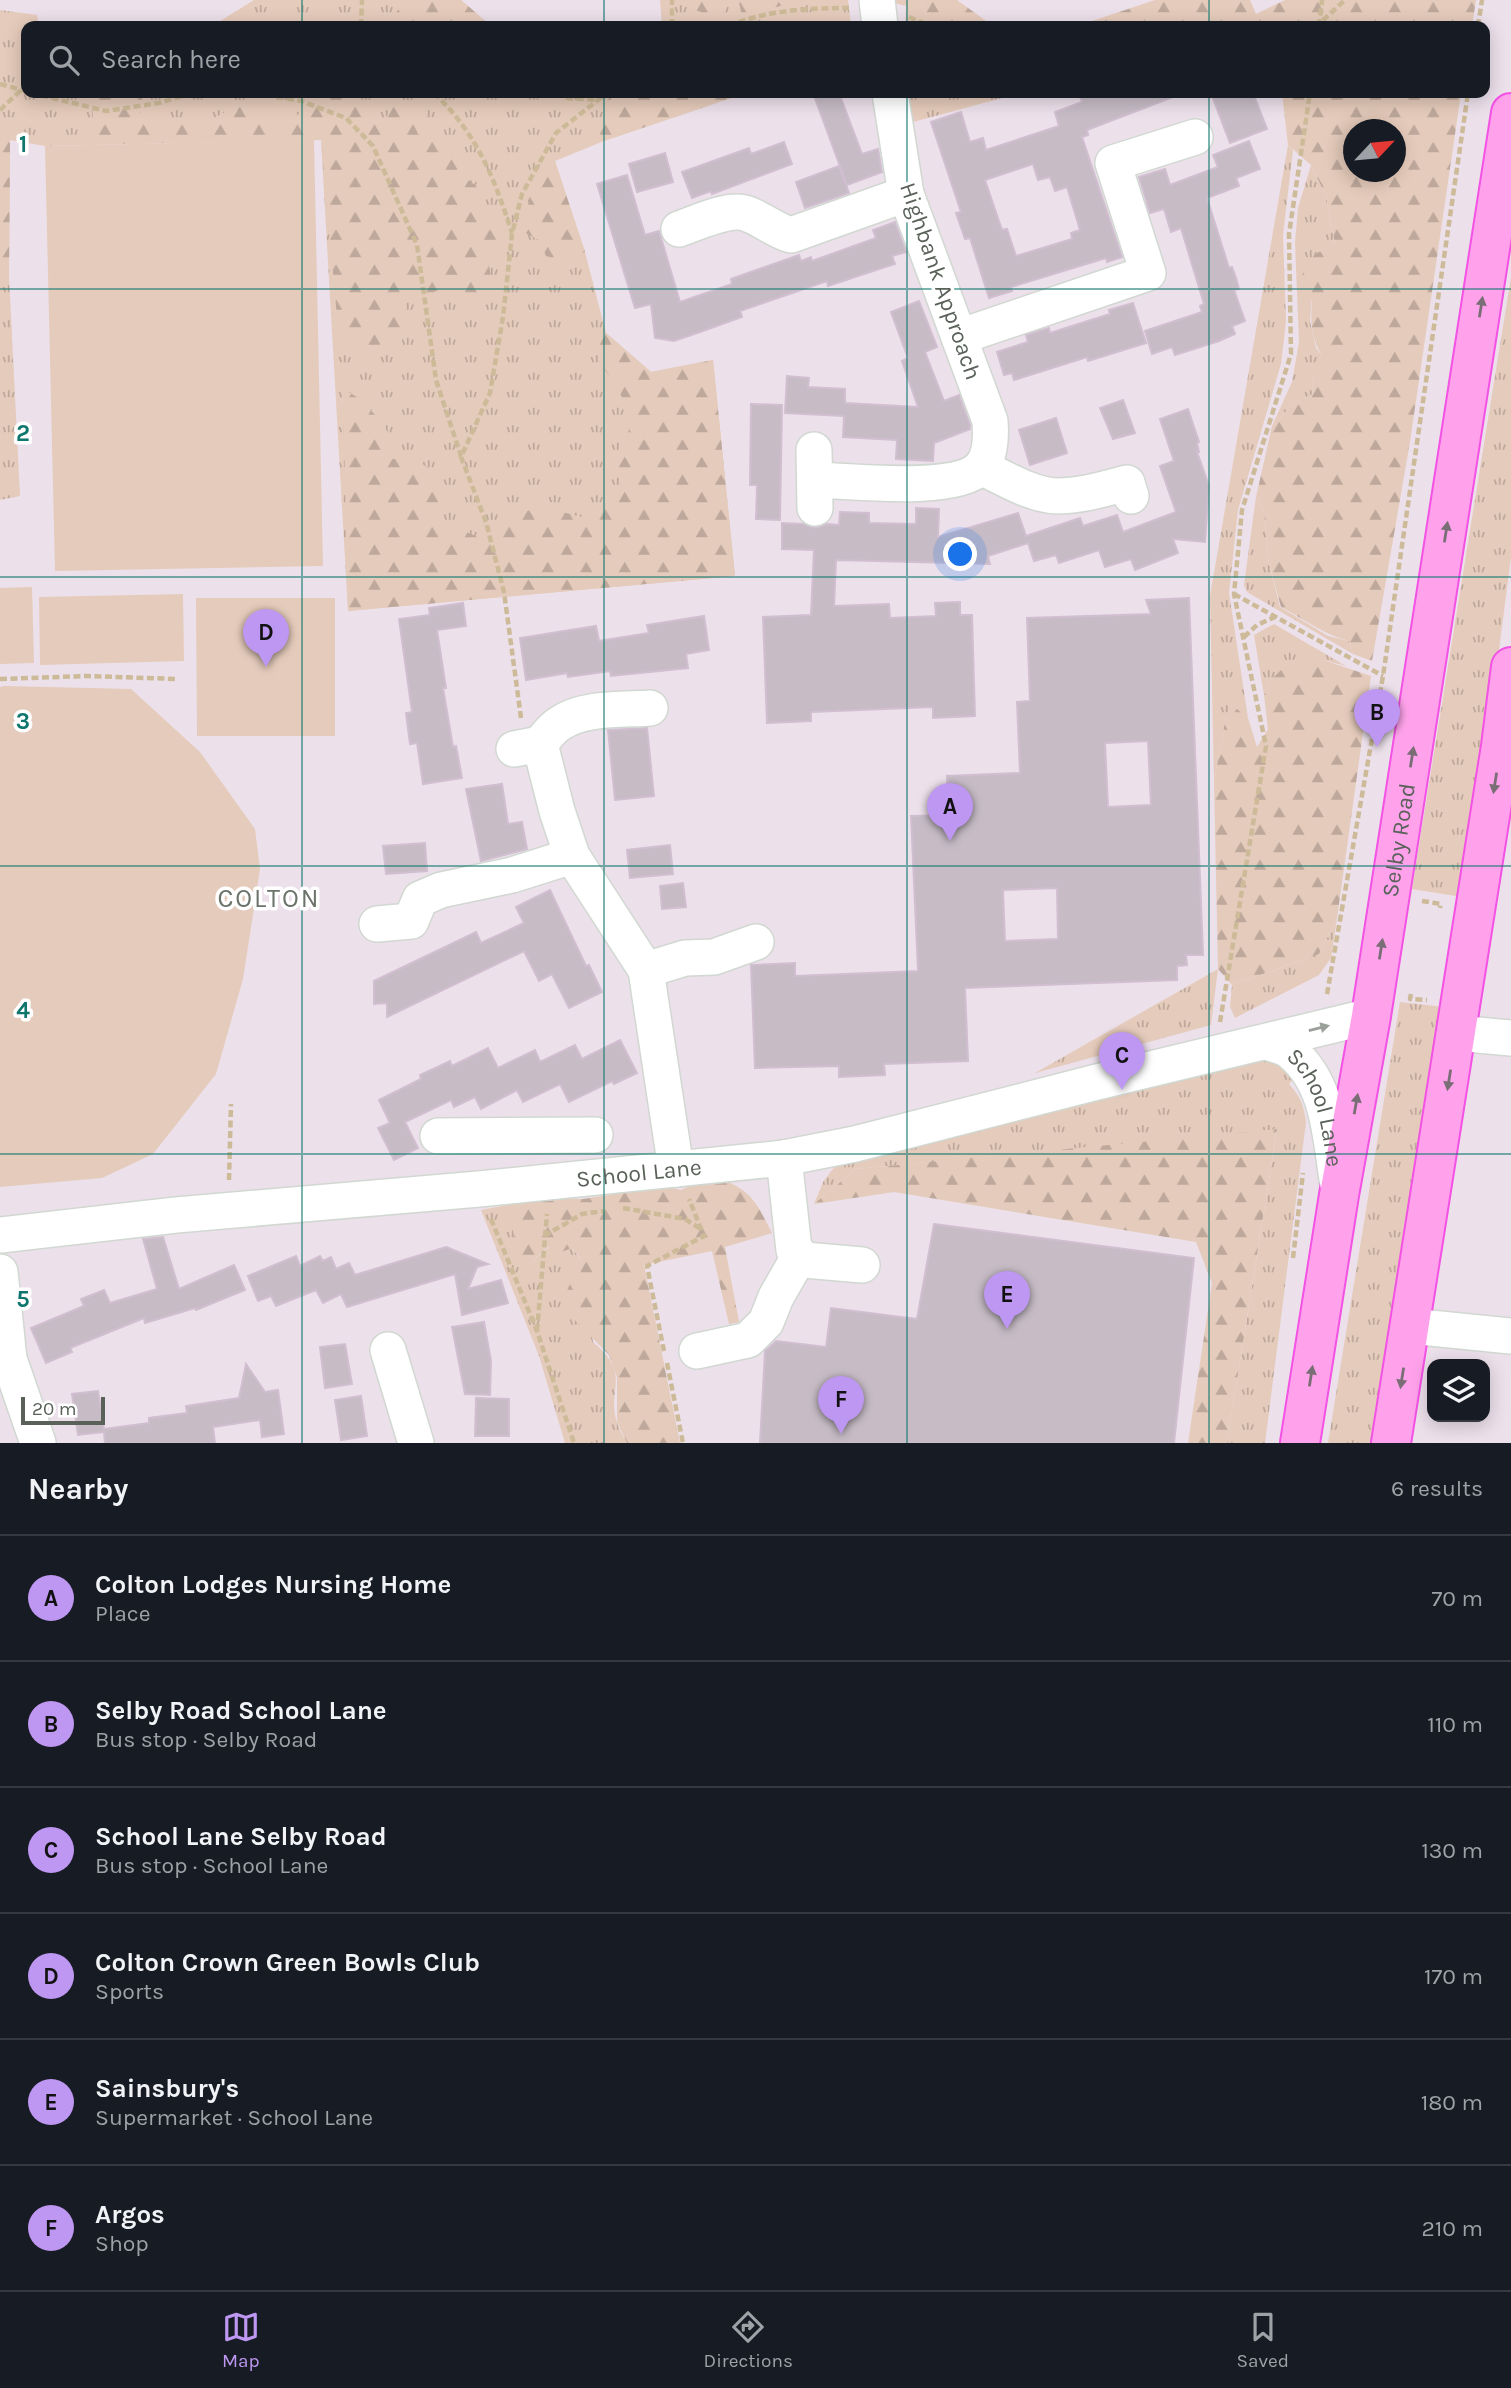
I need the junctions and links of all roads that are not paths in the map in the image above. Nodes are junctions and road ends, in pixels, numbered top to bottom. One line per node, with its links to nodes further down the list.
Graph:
1 (891, 98): 4 (street, Highbank Approach)
2 (1511, 113): 16 (main road, Selby Road, one-way to 2)
3 (1195, 137): 6 (street)
4 (906, 194): 5 (street); 6 (street, Highbank Approach)
5 (679, 231)
6 (959, 337): 7 (street, Highbank Approach)
7 (981, 467): 8 (street); 9 (street)
8 (815, 479)
9 (1131, 496)
10 (1511, 667): 17 (main road, one-way to 17)
11 (650, 708): 12 (street)
12 (572, 856): 13 (street); 15 (street)
13 (377, 925)
14 (756, 942): 15 (street)
15 (646, 970): 24 (street)
16 (1371, 1016): 19 (street, School Lane, one-way to 16); 26 (main road, Selby Road, one-way to 16)
17 (1458, 1018): 18 (street); 31 (main road, one-way to 31)
18 (1511, 1038)
19 (1267, 1042): 23 (street, School Lane); 26 (street, School Lane)
20 (595, 1135): 22 (street)
21 (438, 1136): 22 (street)
22 (520, 1136): 25 (street)
23 (784, 1158): 24 (street, School Lane); 28 (street)
24 (676, 1169): 25 (street, School Lane)
25 (538, 1183): 27 (street, School Lane)
26 (1339, 1195): 37 (main road, Selby Road, one-way to 26)
27 (0, 1235)
28 (800, 1255): 29 (street); 34 (street)
29 (862, 1265)
30 (0, 1272): 35 (street)
31 (1410, 1326): 32 (street); 38 (main road, one-way to 38)
32 (1511, 1336)
33 (388, 1350): 36 (street)
34 (697, 1351)
35 (38, 1443)
36 (416, 1443)
37 (1300, 1443)
38 (1391, 1443)

